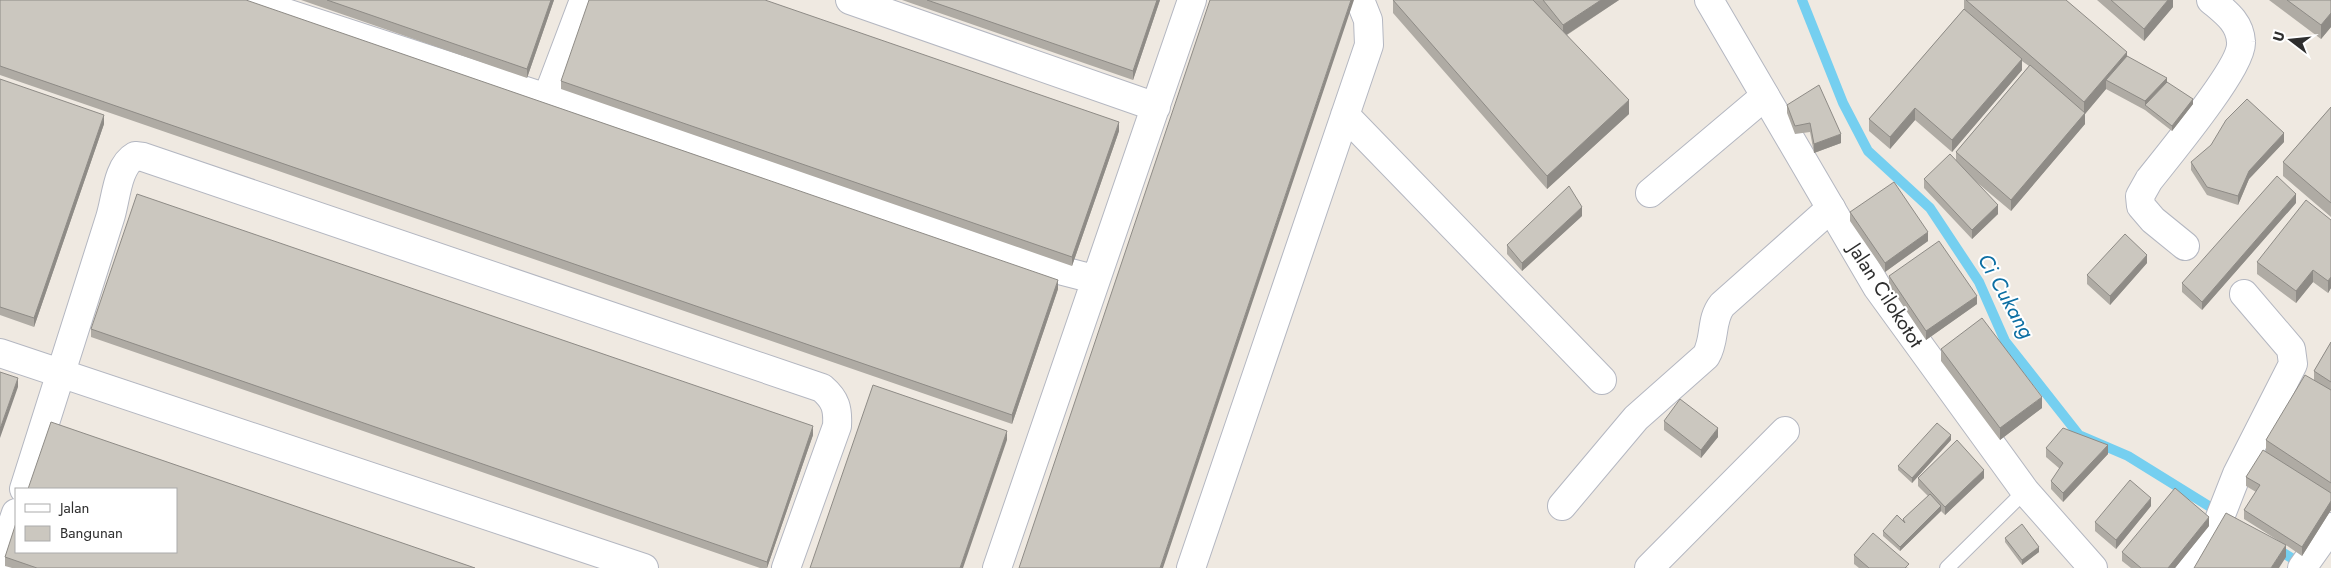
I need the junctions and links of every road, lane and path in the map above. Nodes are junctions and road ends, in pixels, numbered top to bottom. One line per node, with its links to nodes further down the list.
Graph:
1 (246, 0): 9 (street)
2 (584, 0): 9 (street)
3 (850, 0): 10 (street)
4 (1192, 0): 10 (street)
5 (1360, 0): 11 (street)
6 (2211, 0): 14 (street)
7 (1713, 2): 8 (street, Jalan Cilokotot)
8 (1765, 96): 12 (street); 13 (street, Jalan Cilokotot)
9 (547, 98): 15 (street)
10 (1156, 107): 15 (street)
11 (1345, 115): 19 (street); 29 (street)
12 (1650, 193)
13 (1831, 208): 22 (street, Jalan Cilokotot); 23 (street)
14 (2185, 246)
15 (1094, 279): 28 (street)
16 (2244, 294): 33 (street)
17 (0, 352): 18 (street)
18 (60, 373): 21 (street); 26 (street); 27 (street)
19 (1602, 380)
20 (1785, 431): 30 (street)
21 (24, 488)
22 (2025, 491): 31 (lane); 32 (street, Jalan Cilokotot)
23 (1562, 506)
24 (15, 516): 25 (street)
25 (2, 568)
26 (644, 568)
27 (786, 568)
28 (997, 568)
29 (1191, 568)
30 (1649, 568)
31 (1947, 568)
32 (2093, 568)
33 (2189, 568)

